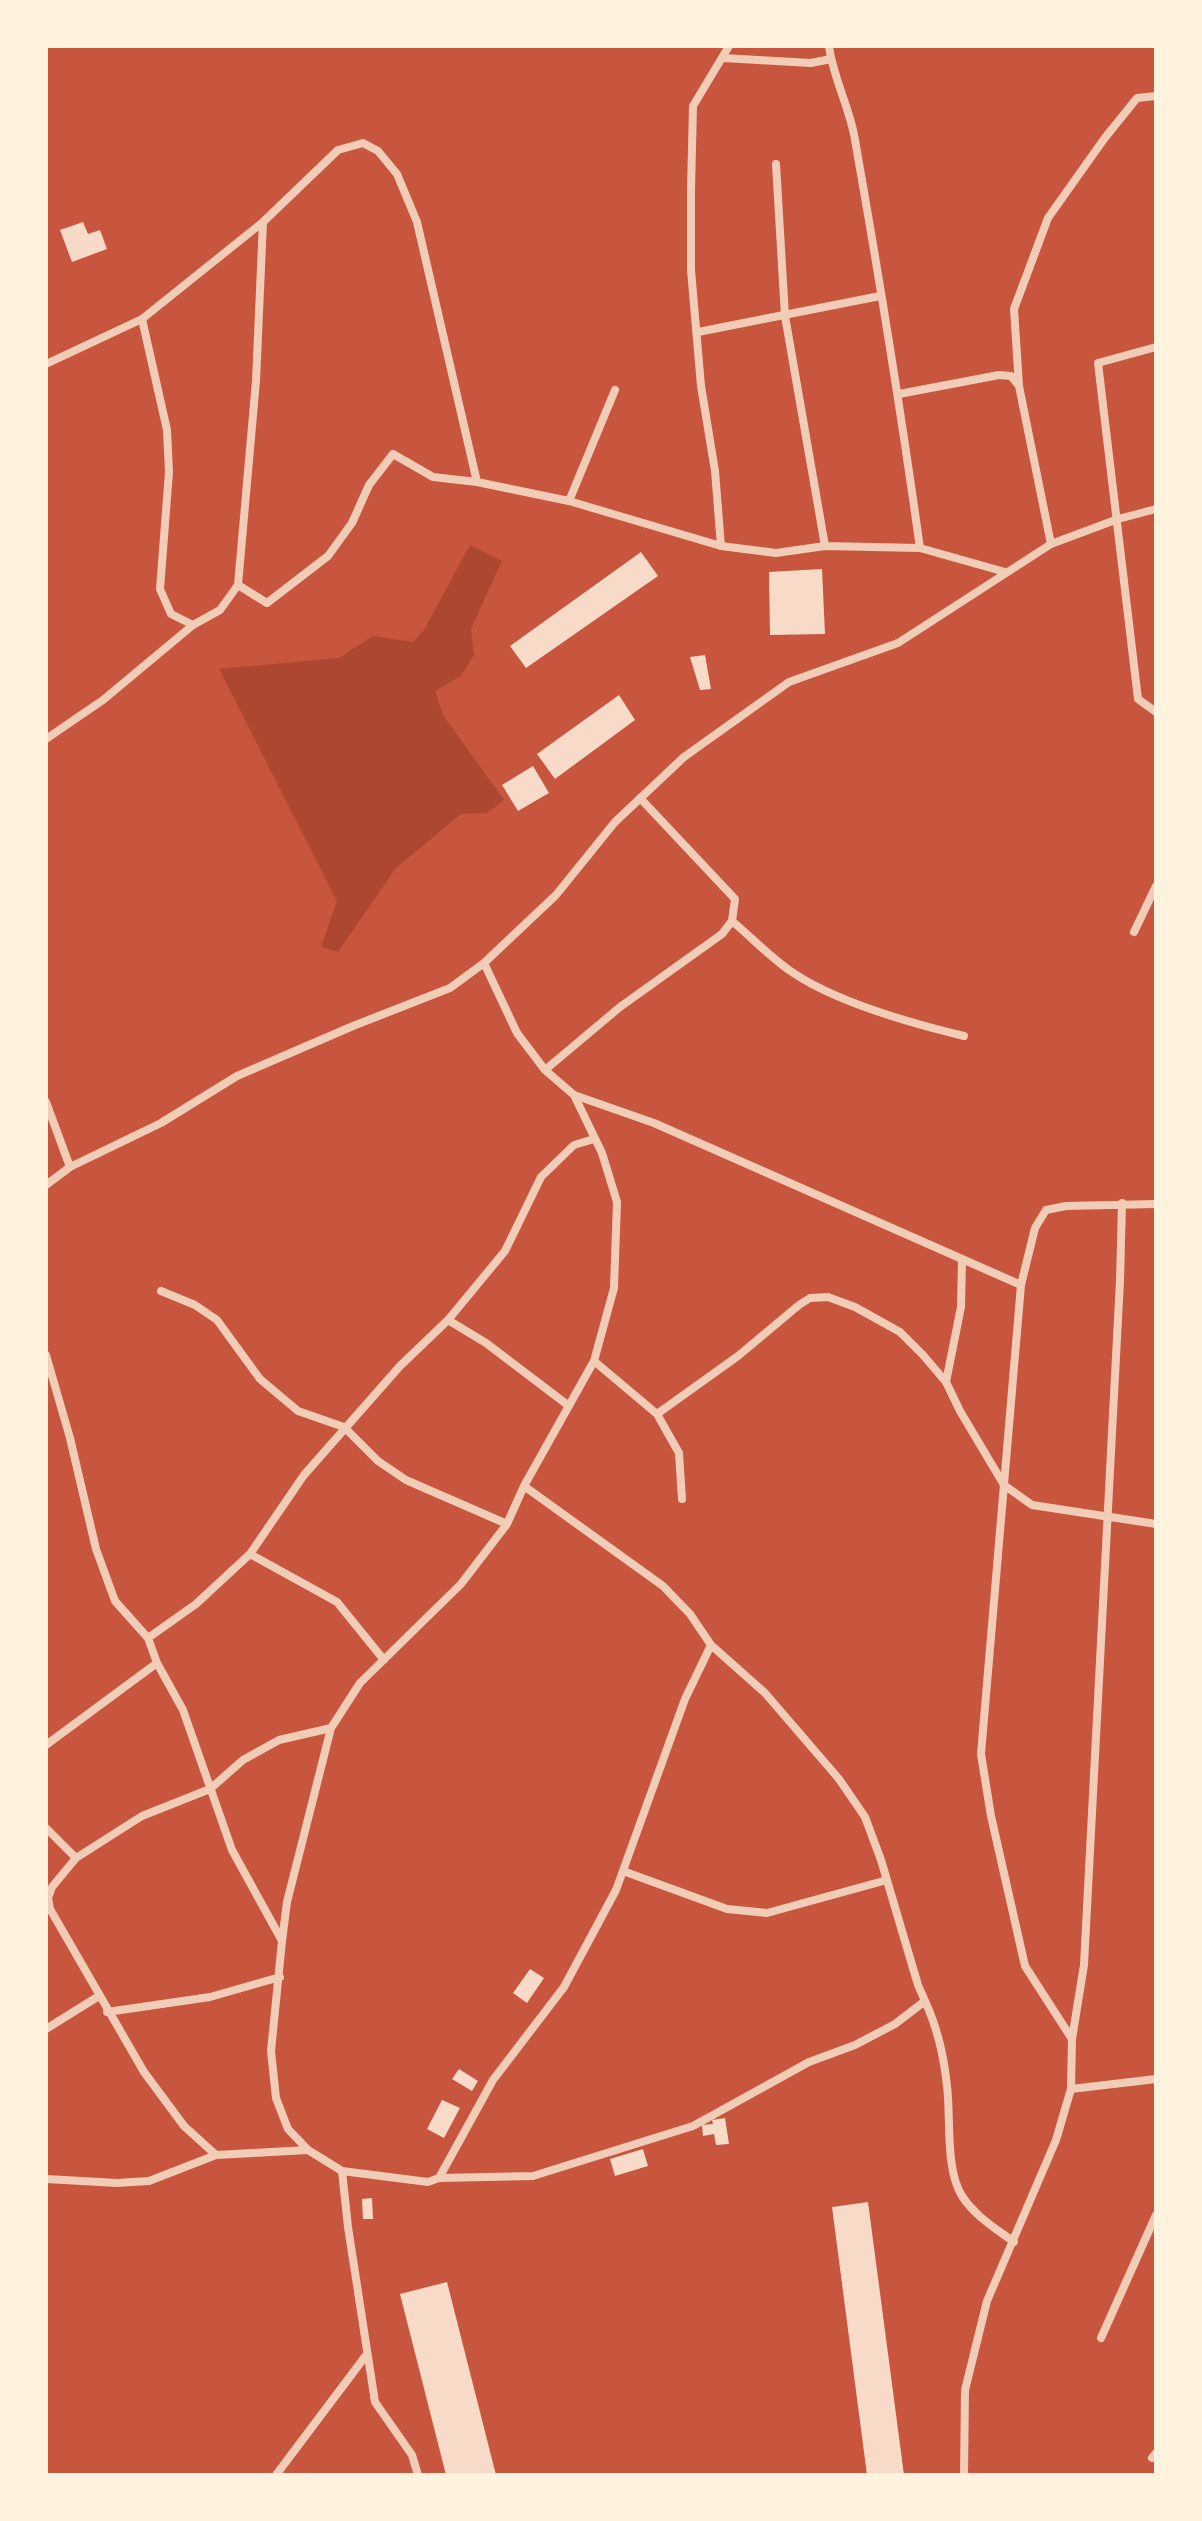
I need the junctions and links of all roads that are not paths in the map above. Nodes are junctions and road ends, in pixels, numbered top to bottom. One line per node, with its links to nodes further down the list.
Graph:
1 (729, 46): 3 (street)
2 (829, 46): 4 (street)
3 (723, 58): 4 (street); 11 (street)
4 (831, 59): 8 (street)
5 (1156, 96): 14 (street)
6 (776, 164): 9 (street)
7 (263, 222): 10 (street); 17 (street); 26 (street)
8 (880, 296): 9 (street); 16 (street)
9 (785, 316): 11 (street); 23 (street)
10 (142, 319): 13 (street); 27 (street)
11 (698, 332): 22 (street)
12 (1156, 347): 20 (street)
13 (46, 364)
14 (1019, 386): 16 (street); 21 (street)
15 (615, 390): 18 (street)
16 (899, 394): 24 (street)
17 (477, 482): 18 (street); 26 (street)
18 (569, 501): 22 (street)
19 (1156, 509): 20 (street)
20 (1118, 519): 21 (street); 28 (street)
21 (1051, 544): 25 (street)
22 (721, 546): 23 (street)
23 (825, 546): 24 (street)
24 (920, 548): 25 (street)
25 (1005, 572): 30 (street)
26 (238, 585): 27 (street)
27 (193, 625): 29 (street)
28 (1156, 712)
29 (46, 739)
30 (640, 798): 32 (street); 34 (street)
31 (1156, 886): 33 (street)
32 (732, 921): 35 (street); 36 (street)
33 (1134, 932)
34 (484, 963): 36 (street); 40 (street)
35 (964, 1036)
36 (545, 1070): 37 (street)
37 (574, 1095): 39 (street); 44 (street)
38 (46, 1102): 40 (street)
39 (594, 1139): 47 (street); 49 (street)
40 (70, 1167): 41 (street)
41 (46, 1185)
42 (1122, 1203): 43 (street); 45 (street); 57 (street)
43 (1156, 1204)
44 (962, 1259): 45 (street); 50 (street)
45 (1021, 1285): 54 (street)
46 (161, 1291): 53 (street)
47 (448, 1320): 51 (street); 53 (street)
48 (46, 1355): 61 (street)
49 (594, 1361): 51 (street); 52 (street)
50 (946, 1382): 52 (street); 54 (street)
51 (569, 1406): 55 (street)
52 (657, 1414): 56 (street)
53 (344, 1427): 58 (street); 60 (street)
54 (1004, 1485): 57 (street); 78 (street)
55 (524, 1486): 58 (street); 62 (street)
56 (682, 1499)
57 (1108, 1517): 59 (street); 78 (street)
58 (507, 1524): 63 (street)
59 (1156, 1524)
60 (250, 1554): 61 (street); 63 (street)
61 (148, 1638): 64 (street)
62 (711, 1645): 70 (street); 71 (street)
63 (384, 1660): 65 (street)
64 (157, 1663): 66 (street); 67 (street)
65 (331, 1728): 67 (street); 72 (street)
66 (46, 1745)
67 (210, 1789): 69 (street); 72 (street)
68 (46, 1828): 69 (street)
69 (76, 1858): 74 (street)
70 (623, 1871): 71 (street); 84 (street)
71 (887, 1880): 75 (street)
72 (282, 1941): 73 (street)
73 (280, 1977): 76 (street); 81 (street)
74 (99, 1996): 76 (street); 77 (street)
75 (925, 2001): 84 (street); 87 (street)
76 (107, 2012): 82 (street)
77 (46, 2029)
78 (1072, 2039): 80 (street)
79 (1156, 2079): 80 (street)
80 (1071, 2089): 87 (street)
81 (308, 2150): 82 (street); 83 (street)
82 (216, 2155): 85 (street)
83 (342, 2171): 84 (street); 89 (street)
84 (439, 2178)
85 (46, 2179)
86 (1156, 2215): 88 (street)
87 (1014, 2242): 92 (street)
88 (1101, 2338)
89 (367, 2354): 90 (street); 91 (street)
90 (276, 2475)
91 (418, 2475)
92 (964, 2475)

